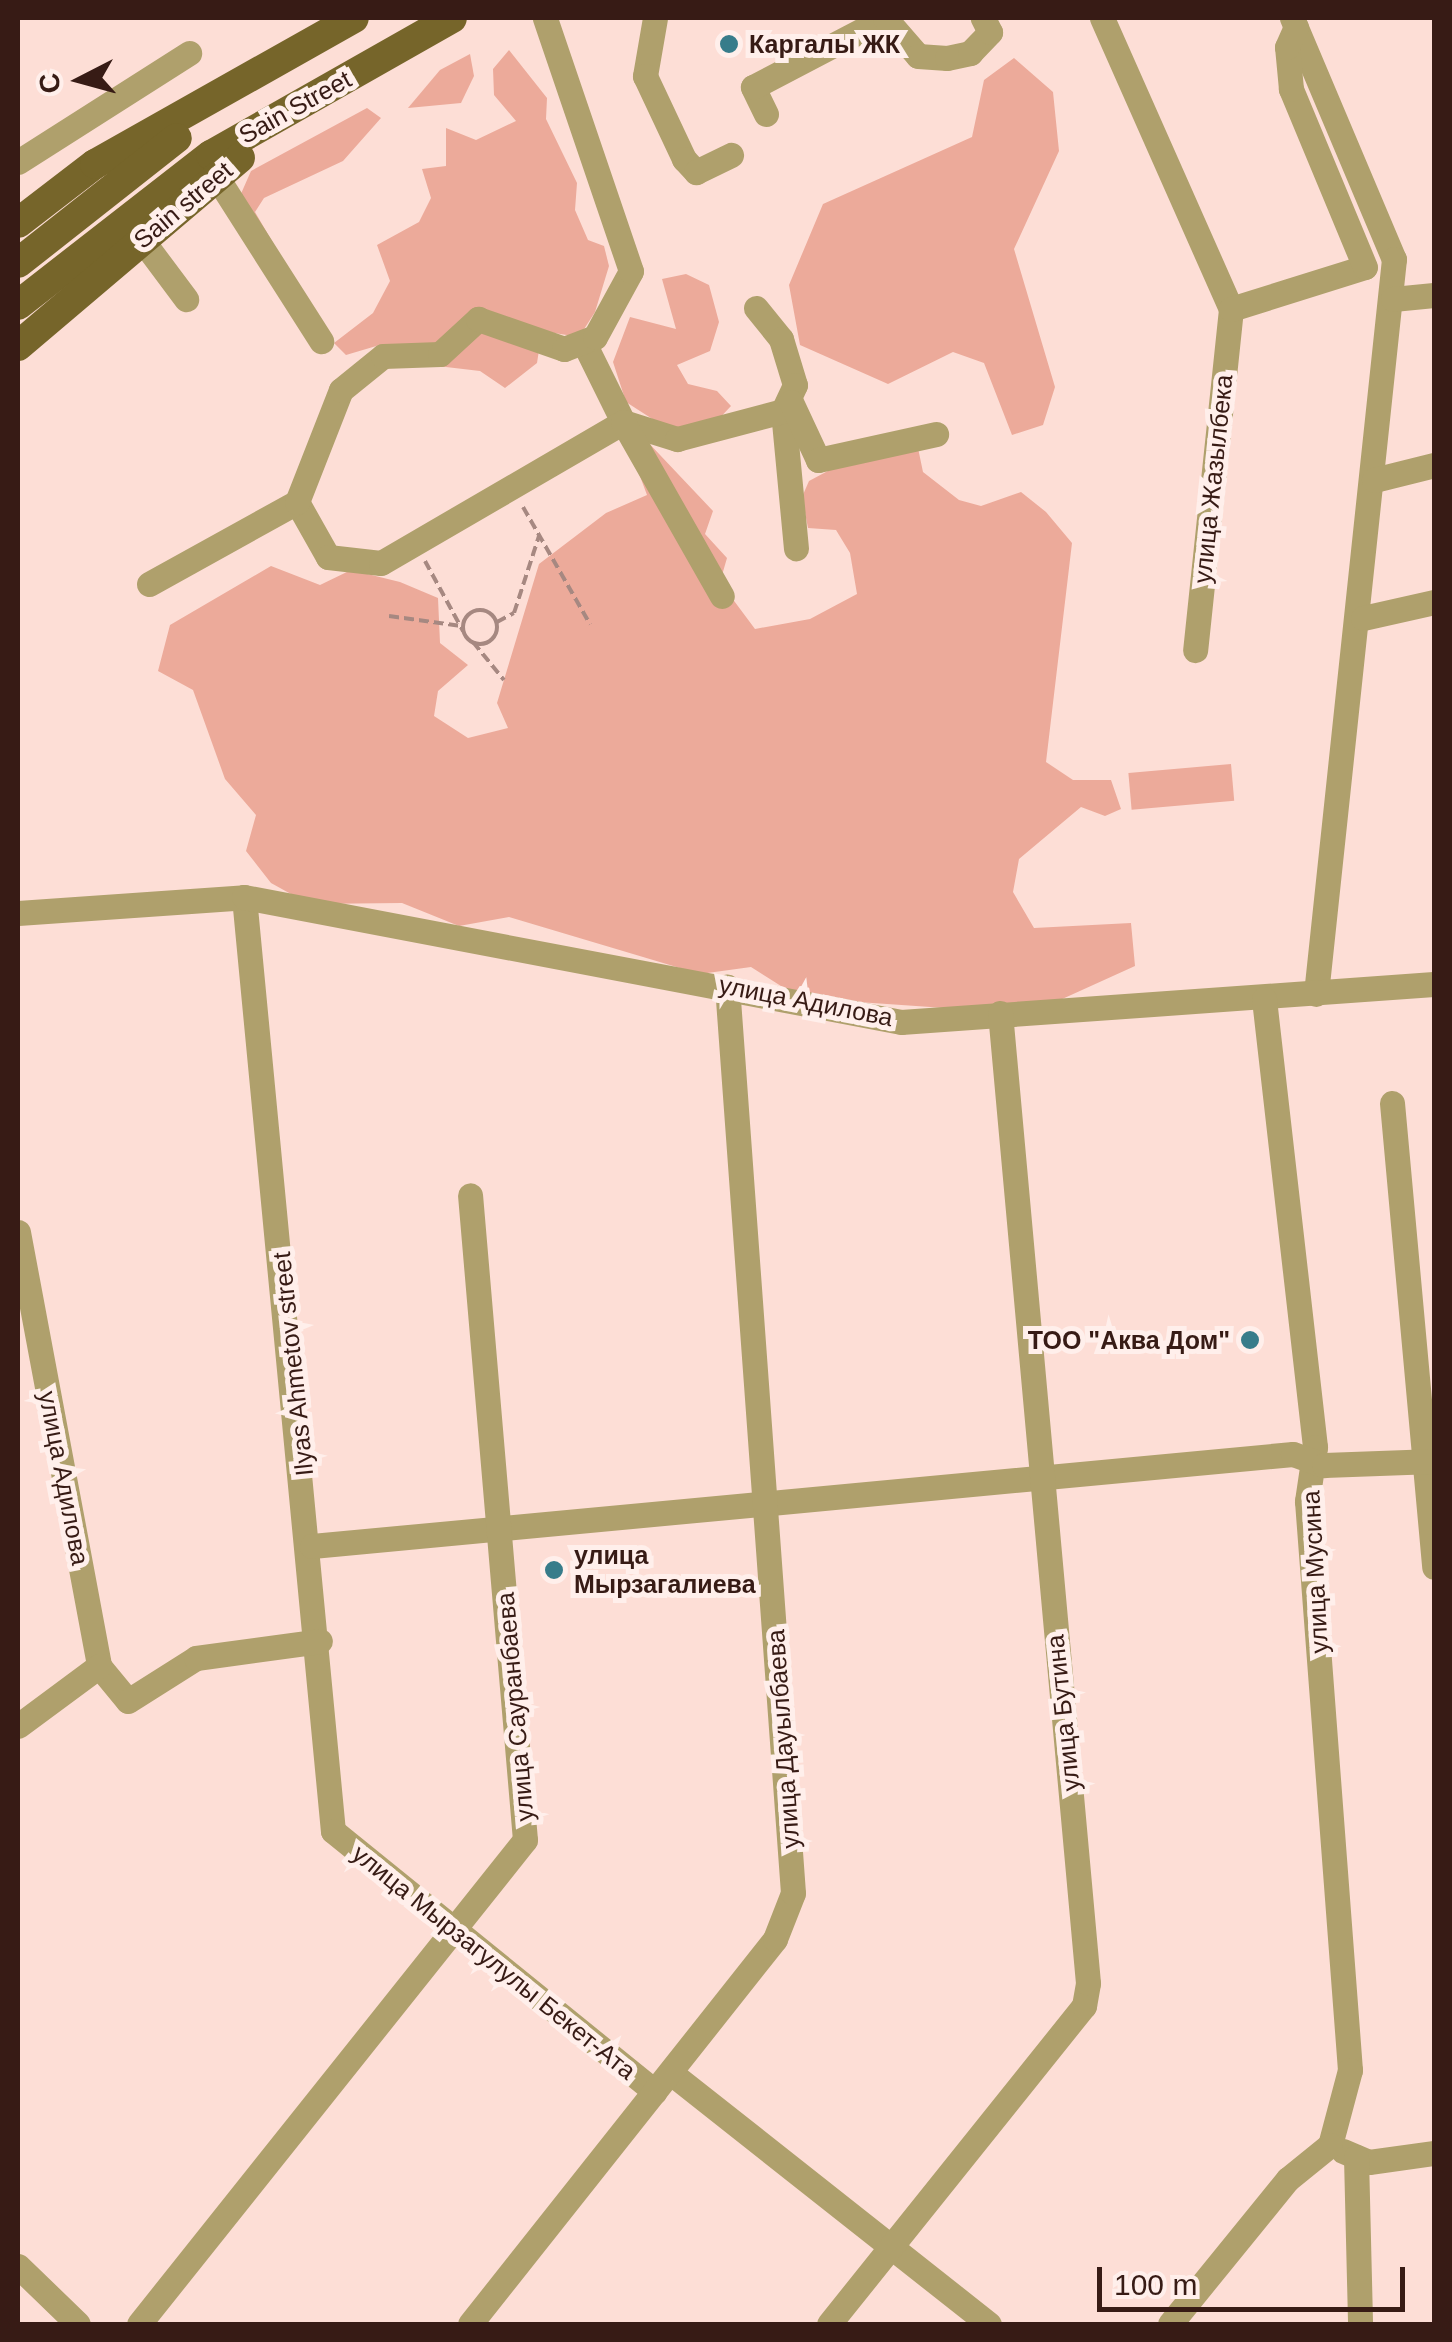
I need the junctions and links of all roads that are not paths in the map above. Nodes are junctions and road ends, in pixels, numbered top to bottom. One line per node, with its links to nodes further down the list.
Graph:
1 (354, 18): 10 (main road, Sain Street)
2 (452, 18): 11 (main road, Sain Street)
3 (545, 18): 27 (street)
4 (655, 18): 13 (street)
5 (885, 18): 6 (street); 12 (street)
6 (983, 18)
7 (1102, 18): 24 (street)
8 (1294, 22): 20 (street); 24 (street)
9 (188, 53): 14 (street)
10 (263, 72): 16 (main road, Sain street); 18 (main road, Sain Street)
11 (356, 73): 15 (main road, Sain street); 22 (main road, Sain Street)
12 (766, 114)
13 (731, 155)
14 (18, 162)
15 (216, 176): 17 (main road, Sain street); 25 (street)
16 (18, 223)
17 (142, 240): 21 (street); 26 (main road, Sain street)
18 (18, 263)
19 (1434, 295): 20 (street)
20 (1393, 298): 32 (street)
21 (186, 299)
22 (18, 306)
23 (756, 308): 28 (street)
24 (1231, 308): 39 (street, улица Жазылбека)
25 (321, 342)
26 (18, 346)
27 (586, 348): 29 (street); 33 (street)
28 (787, 406): 29 (street); 30 (street); 34 (street)
29 (622, 422): 33 (street); 36 (street)
30 (936, 434)
31 (1434, 465): 32 (street)
32 (1374, 480): 38 (street)
33 (296, 502): 35 (street)
34 (796, 548)
35 (150, 584)
36 (722, 596)
37 (1434, 602): 38 (street)
38 (1363, 618): 44 (street)
39 (1194, 650)
40 (244, 897): 41 (street, улица Адилова); 43 (street, улица Адилова); 55 (street, Ilyas Ahmetov street)
41 (18, 913)
42 (1434, 984): 44 (street, улица Адилова)
43 (728, 986): 46 (street, улица Адилова); 53 (street, улица Дауылбаева)
44 (1316, 994): 45 (street, улица Адилова)
45 (1264, 999): 46 (street, улица Адилова); 50 (street, улица Мусина)
46 (1000, 1013): 52 (street, улица Бутина)
47 (1392, 1103): 51 (street)
48 (470, 1195): 54 (street, улица Сауранбаева)
49 (18, 1232): 58 (street, улица Адилова)
50 (1311, 1460): 51 (street); 52 (street); 63 (street, улица Мусина)
51 (1430, 1461): 56 (street)
52 (1039, 1474): 53 (street); 66 (street, улица Бутина)
53 (766, 1496): 54 (street); 62 (street, улица Дауылбаева)
54 (500, 1522): 55 (street); 61 (street, улица Сауранбаева)
55 (312, 1546): 57 (street, Ilyas Ahmetov street)
56 (1434, 1567)
57 (320, 1641): 58 (street); 60 (street, Ilyas Ahmetov street)
58 (98, 1666): 59 (street)
59 (18, 1726)
60 (334, 1831): 61 (street, улица Мырзагулулы Бекет-Ата)
61 (454, 1930): 62 (street, улица Мырзагулулы Бекет-Ата); 69 (street, улица Сауранбаева)
62 (663, 2082): 66 (street, улица Мырзагулулы Бекет-Ата); 70 (street, улица Дауылбаева)
63 (1330, 2145): 65 (street); 73 (street)
64 (1434, 2152): 65 (street)
65 (1356, 2156): 74 (street)
66 (891, 2248): 71 (street, улица Бутина); 72 (street, улица Мырзагулулы Бекет-Ата)
67 (18, 2266): 68 (street)
68 (78, 2324)
69 (139, 2324)
70 (470, 2324)
71 (829, 2324)
72 (989, 2324)
73 (1170, 2324)
74 (1360, 2324)

